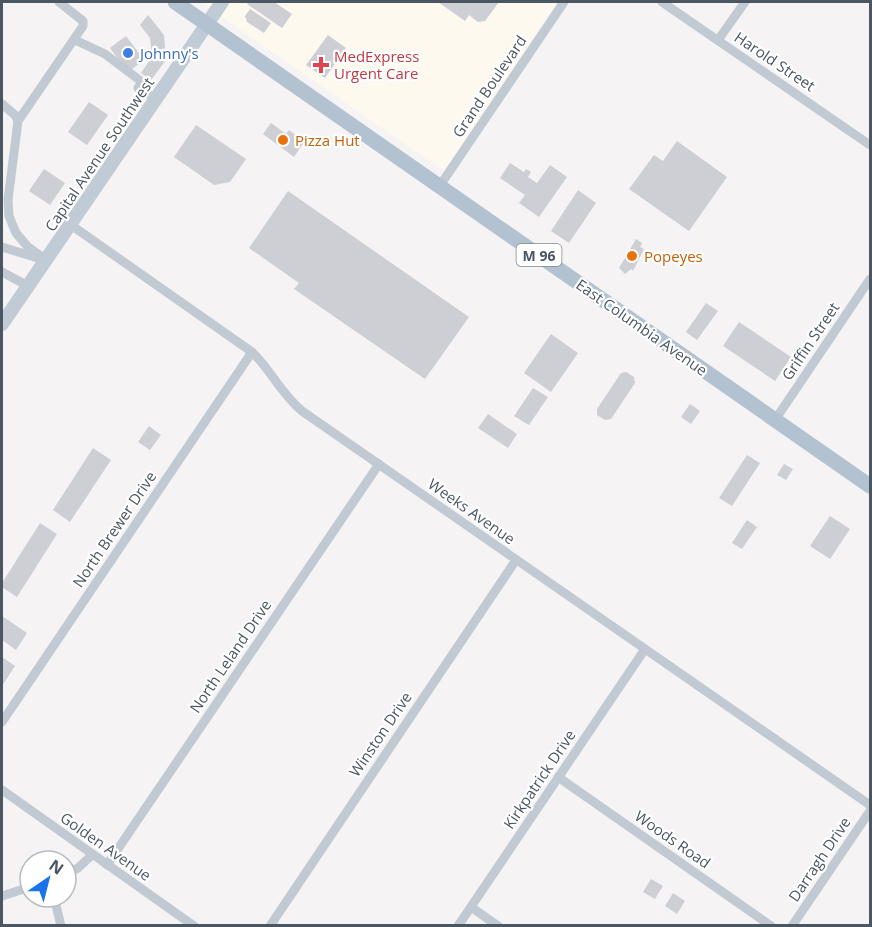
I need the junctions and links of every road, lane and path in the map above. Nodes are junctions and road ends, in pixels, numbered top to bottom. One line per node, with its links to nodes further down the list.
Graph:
1 (59, 2): 8 (street)
2 (175, 2): 7 (main road, M 96)
3 (222, 2): 7 (main road, Capital Avenue Southwest)
4 (564, 2): 14 (street, Grand Boulevard)
5 (662, 2): 9 (street, Harold Street)
6 (745, 2): 9 (street)
7 (208, 24): 10 (main road, Capital Avenue Southwest); 14 (main road, East Columbia Avenue / M 96)
8 (75, 40): 10 (street); 12 (street)
9 (718, 40): 13 (street, Harold Street)
10 (156, 99): 15 (main road, Capital Avenue Southwest)
11 (2, 104): 12 (street)
12 (18, 121): 17 (street)
13 (870, 145)
14 (439, 187): 23 (main road, East Columbia Avenue / M 96)
15 (70, 225): 17 (main road, Capital Avenue Southwest); 22 (street, Weeks Avenue)
16 (2, 247): 17 (street)
17 (46, 260): 20 (main road, Capital Avenue Southwest)
18 (2, 272): 20 (street)
19 (870, 282): 23 (street, Griffin Street)
20 (28, 286): 21 (main road, Capital Avenue Southwest)
21 (2, 324)
22 (252, 352): 24 (street, Weeks Avenue); 28 (street, North Brewer Drive)
23 (775, 420): 25 (main road, East Columbia Avenue / M 96)
24 (379, 464): 26 (street, Weeks Avenue); 34 (street, North Leland Drive)
25 (870, 486)
26 (516, 560): 27 (street, Weeks Avenue); 42 (street, Winston Drive)
27 (645, 649): 29 (street, Kirkpatrick Drive); 31 (street, Weeks Avenue)
28 (2, 722)
29 (558, 777): 38 (street, Kirkpatrick Drive); 45 (street, Woods Road)
30 (2, 790): 33 (street, Golden Avenue)
31 (870, 805)
32 (870, 811): 46 (street, Darragh Drive)
33 (92, 855): 34 (street, Golden Avenue); 35 (street)
34 (107, 865): 41 (street, Golden Avenue)
35 (78, 868)
36 (18, 891): 37 (street)
37 (2, 896)
38 (471, 907): 43 (street, Kirkpatrick Drive); 44 (street)
39 (57, 909): 40 (street)
40 (61, 926)
41 (194, 926)
42 (270, 926)
43 (458, 926)
44 (498, 926)
45 (771, 926)
46 (792, 926)

